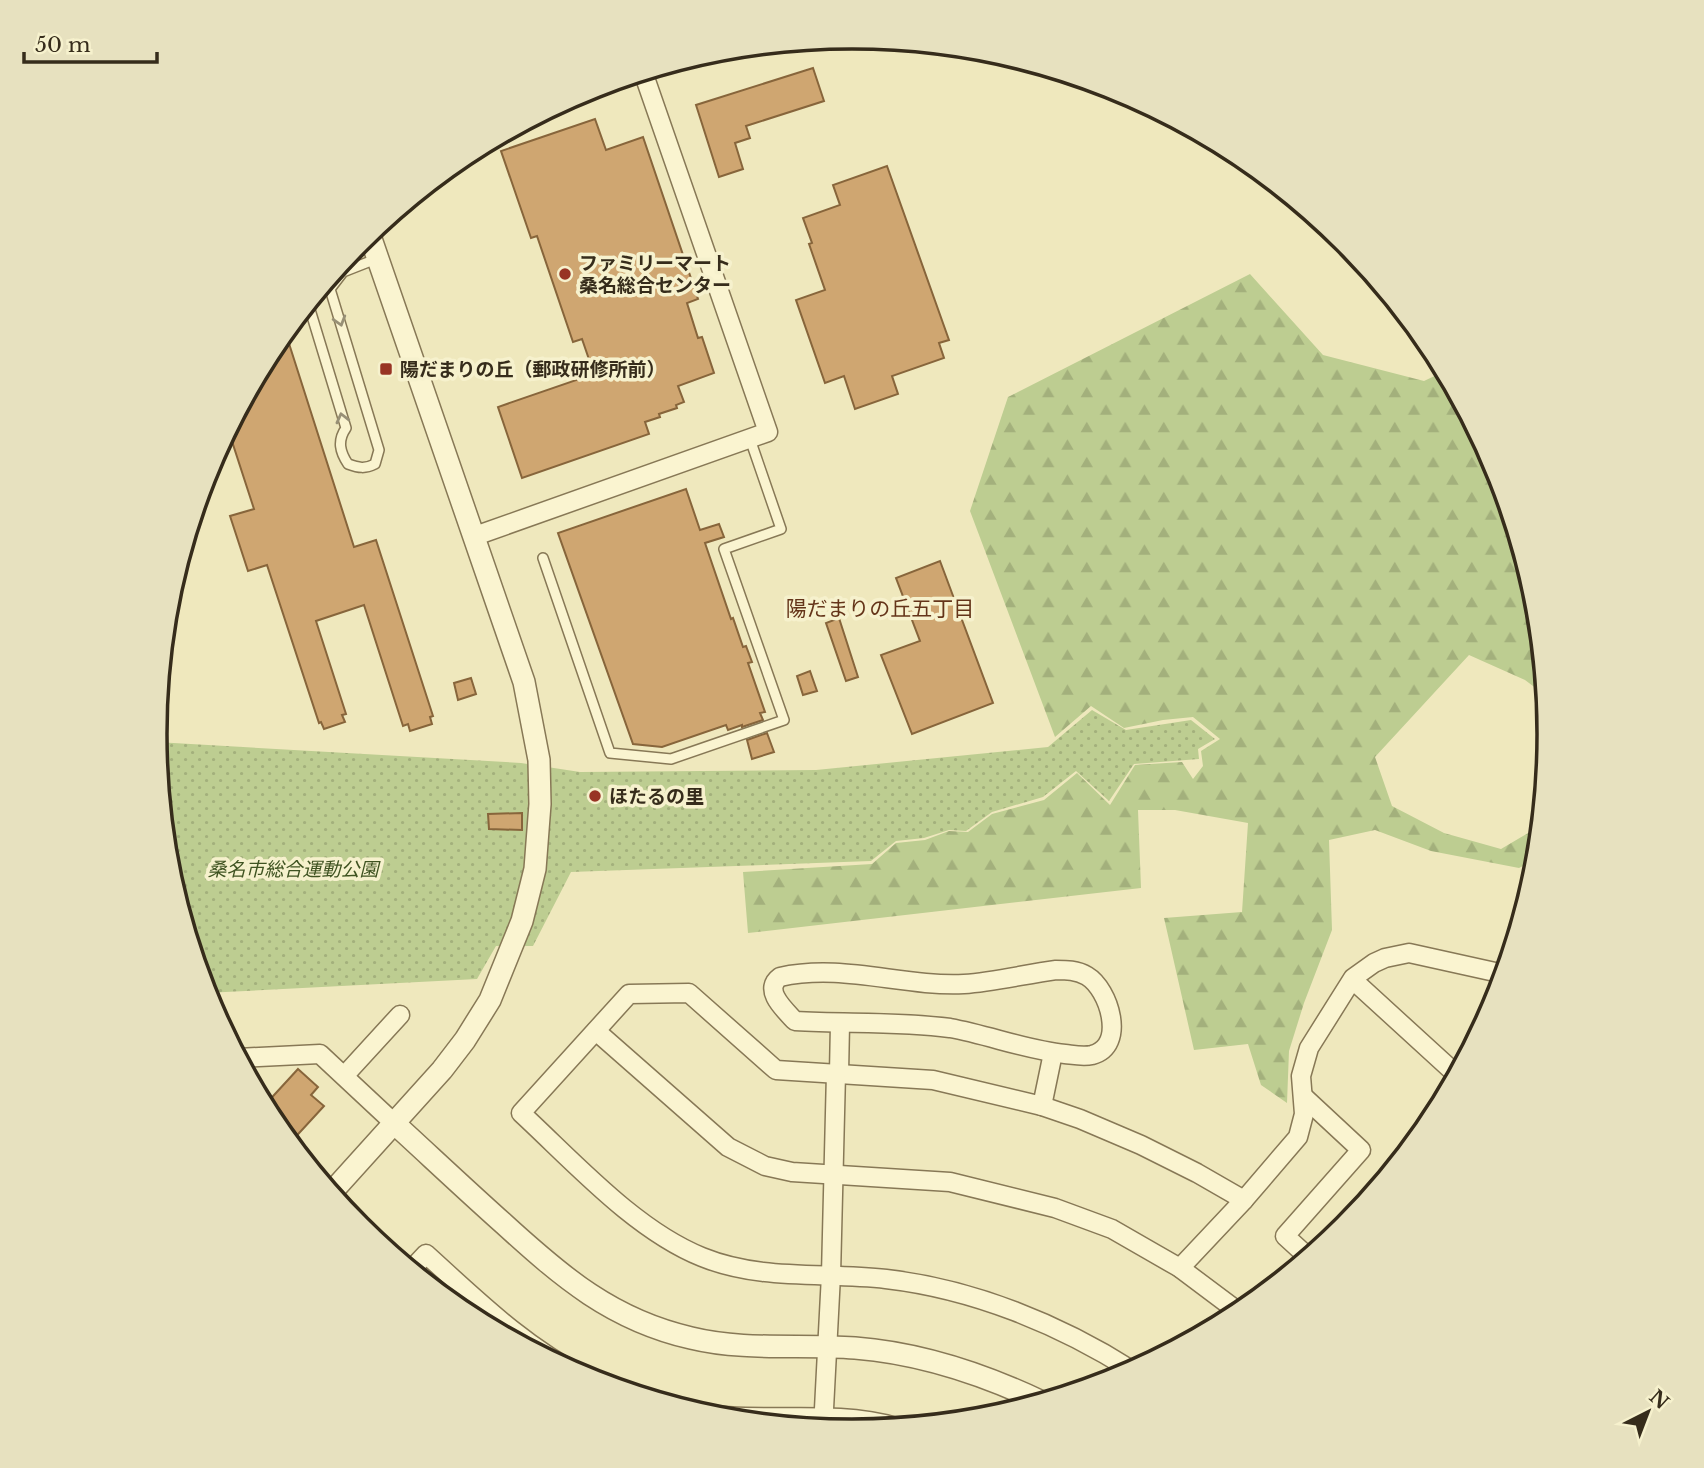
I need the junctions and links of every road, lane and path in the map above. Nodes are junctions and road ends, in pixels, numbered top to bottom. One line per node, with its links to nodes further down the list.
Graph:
1 (646, 81): 5 (street)
2 (370, 248): 6 (street)
3 (330, 290): 4 (lane, one-way to 4)
4 (311, 314)
5 (750, 439): 6 (street); 7 (lane)
6 (475, 536): 20 (street)
7 (543, 558)
8 (1494, 972): 9 (street)
9 (1353, 980): 15 (street); 18 (street)
10 (400, 1015): 17 (street)
11 (840, 1024): 13 (street); 13 (street); 16 (street)
12 (596, 1031): 16 (street); 21 (street); 27 (street)
13 (1053, 1053): 19 (street)
14 (249, 1057): 17 (street)
15 (1449, 1068)
16 (838, 1073): 19 (street); 21 (street)
17 (345, 1075): 20 (street)
18 (1304, 1097): 23 (street); 24 (street)
19 (1042, 1106): 23 (street)
20 (395, 1124): 22 (street); 30 (street)
21 (834, 1174): 26 (street); 27 (street)
22 (337, 1186)
23 (1244, 1200): 26 (street)
24 (1301, 1251)
25 (418, 1263): 29 (street)
26 (1180, 1268): 28 (street)
27 (831, 1276): 30 (street); 31 (street)
28 (1230, 1306)
29 (482, 1310)
30 (826, 1346): 32 (street); 33 (street)
31 (1121, 1364)
32 (1029, 1396)
33 (823, 1418)

